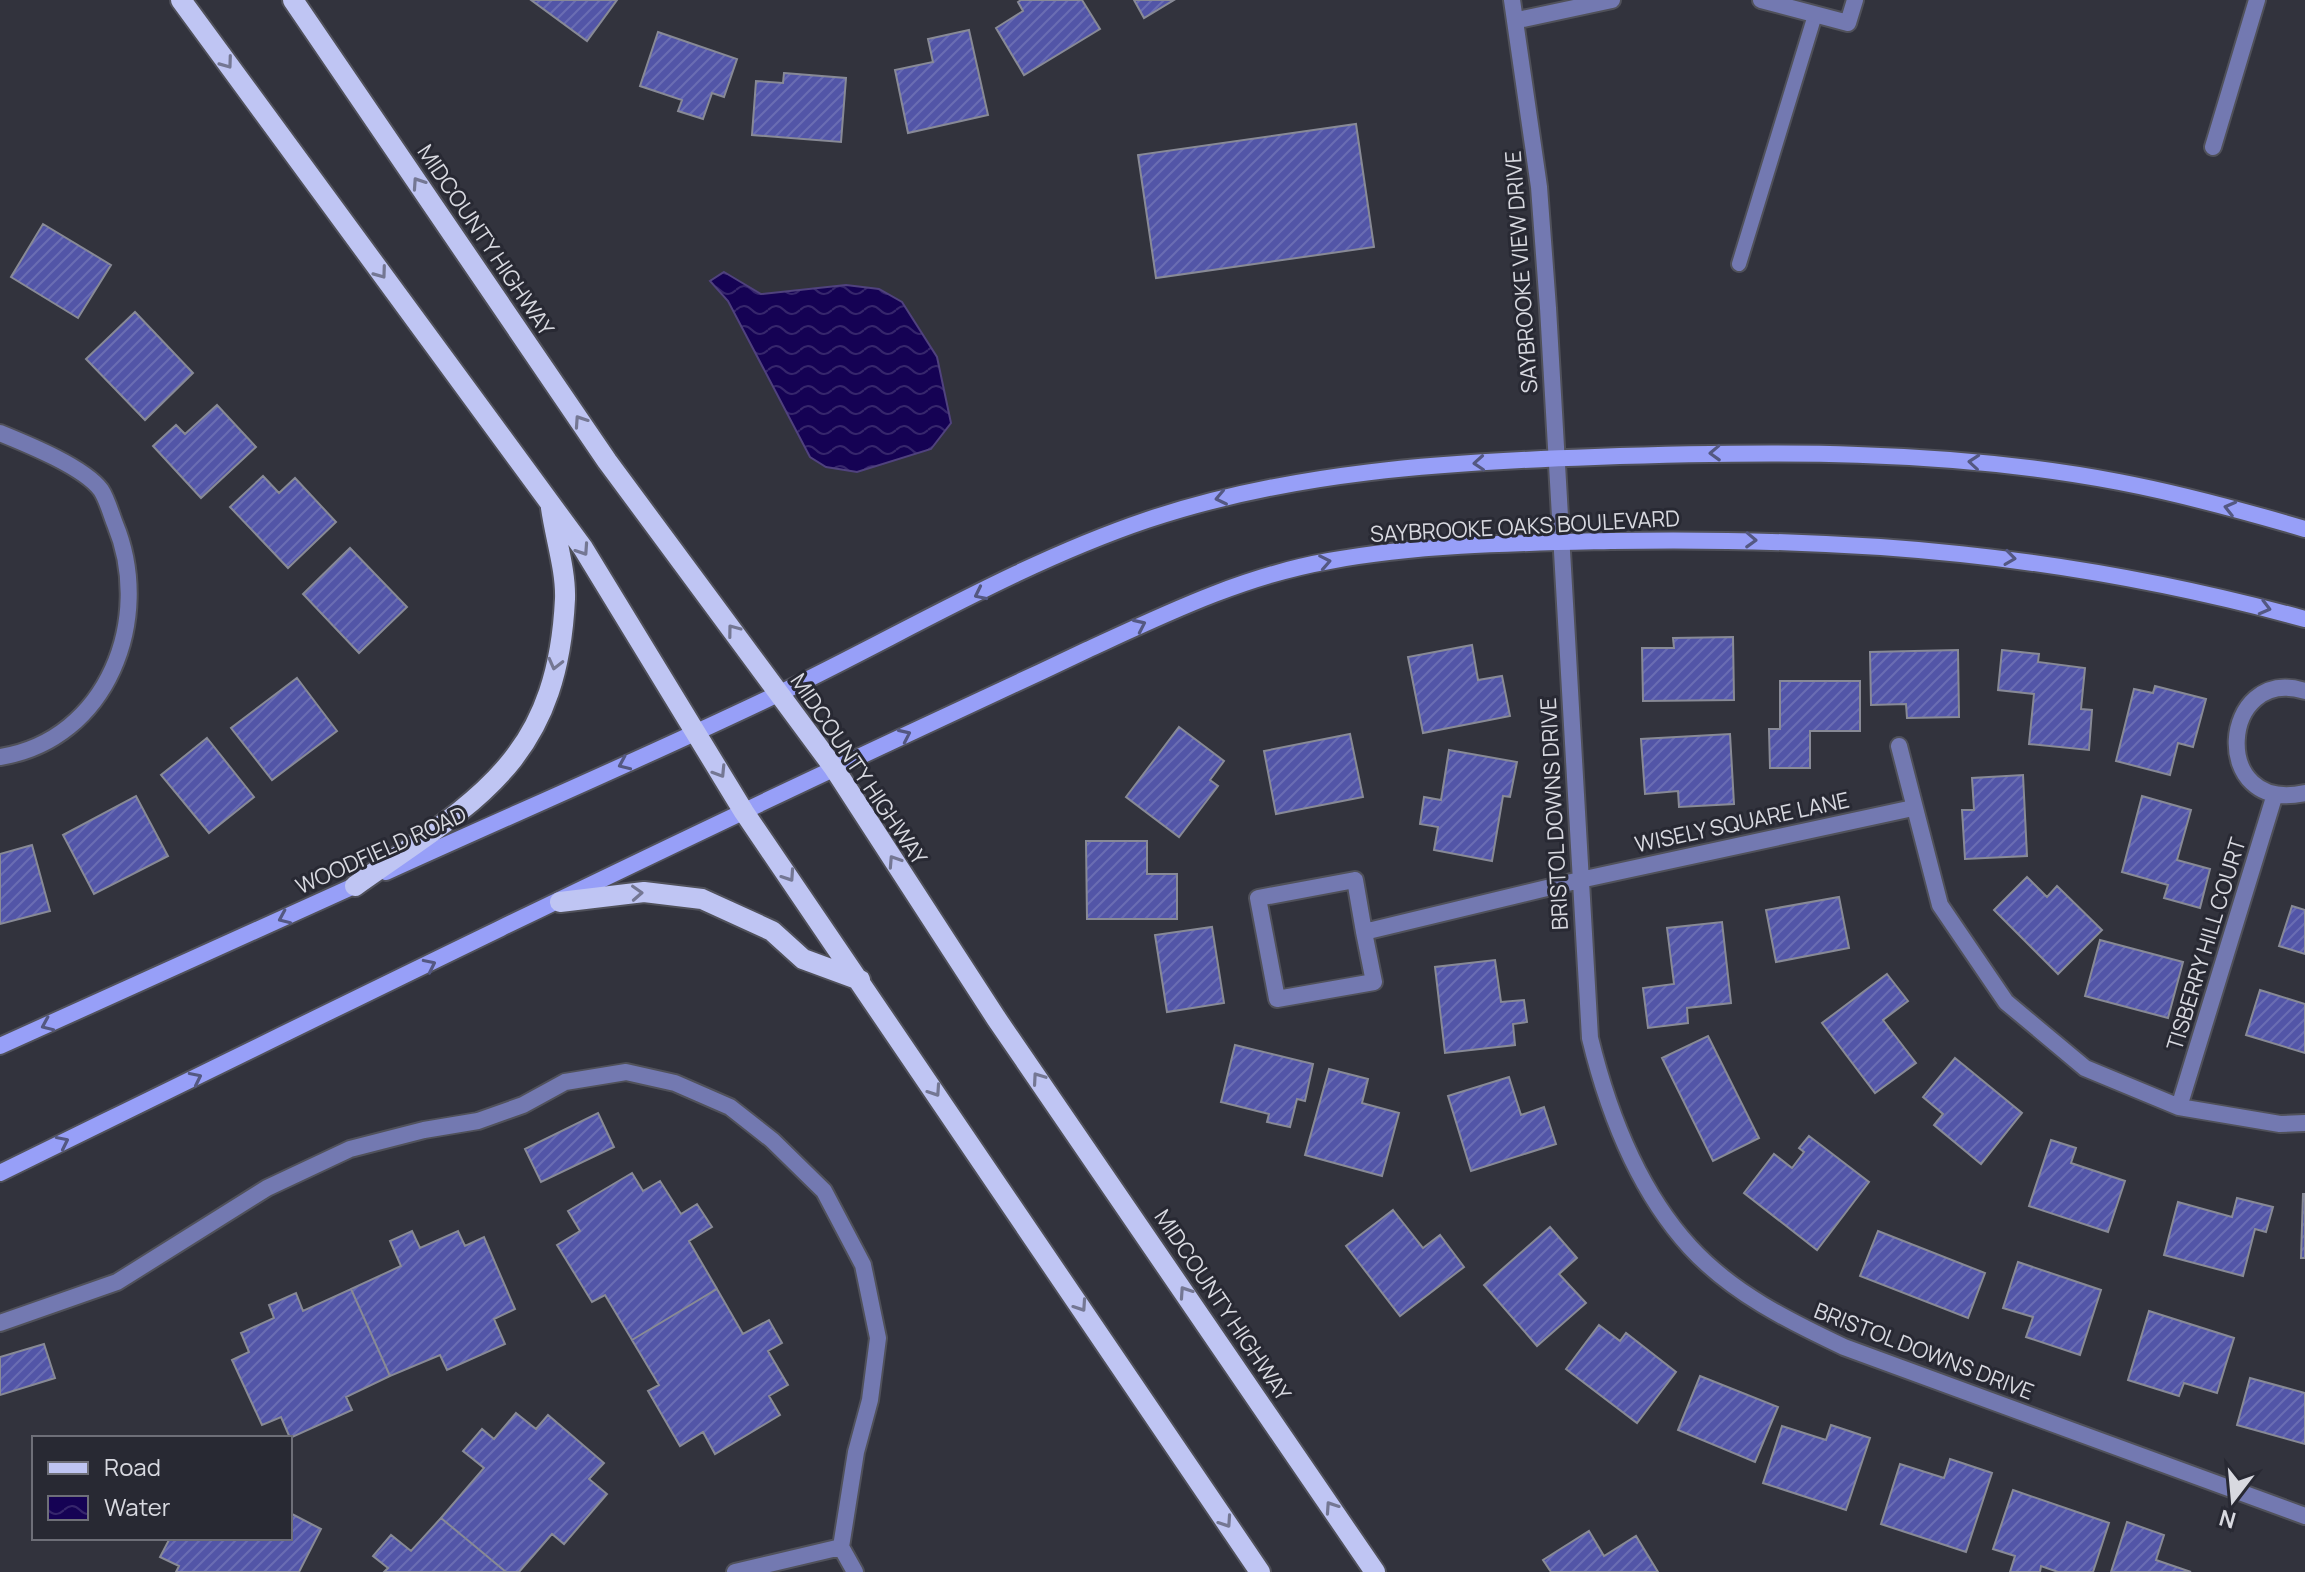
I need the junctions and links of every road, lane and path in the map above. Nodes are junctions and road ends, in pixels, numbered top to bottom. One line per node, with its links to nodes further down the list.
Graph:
1 (181, 0): 14 (main road, one-way to 14)
2 (293, 0): 19 (main road, MIDCOUNTY HIGHWAY, one-way to 2)
3 (1512, 0): 9 (street, SAYBROOKE VIEW DRIVE)
4 (1612, 0): 9 (street)
5 (1761, 0): 8 (street)
6 (1855, 0): 8 (street)
7 (2257, 0): 10 (street)
8 (1815, 15): 11 (lane)
9 (1518, 20): 13 (street, SAYBROOKE VIEW DRIVE)
10 (2213, 147)
11 (1739, 264)
12 (0, 433): 22 (street)
13 (1556, 458): 15 (street, one-way to 13); 16 (street, SAYBROOKE VIEW DRIVE); 19 (street, one-way to 19)
14 (550, 504): 20 (main road, one-way to 20); 29 (main road, one-way to 29)
15 (2305, 529)
16 (1561, 542): 17 (street, SAYBROOKE OAKS BOULEVARD, one-way to 17); 23 (street, SAYBROOKE OAKS BOULEVARD, one-way to 16); 28 (street, BRISTOL DOWNS DRIVE)
17 (2305, 619)
18 (2305, 691): 25 (street)
19 (780, 693): 20 (street, WOODFIELD ROAD); 23 (main road, MIDCOUNTY HIGHWAY)
20 (695, 732): 27 (main road, one-way to 27); 29 (street, WOODFIELD ROAD, one-way to 29)
21 (1899, 746): 26 (street)
22 (0, 757)
23 (834, 768): 27 (street, SAYBROOKE OAKS BOULEVARD); 43 (main road, MIDCOUNTY HIGHWAY, one-way to 23)
24 (2305, 793): 25 (street)
25 (2275, 794): 34 (street, TISBERRY HILL COURT)
26 (1913, 808): 28 (street, WISELY SQUARE LANE); 34 (street)
27 (744, 812): 30 (street); 32 (main road, one-way to 32)
28 (1580, 880): 31 (street, WISELY SQUARE LANE); 38 (street, BRISTOL DOWNS DRIVE)
29 (355, 886): 33 (street, WOODFIELD ROAD, one-way to 33)
30 (560, 902): 32 (main road, one-way to 32); 36 (street, one-way to 30)
31 (1364, 932): 31 (street)
32 (860, 980): 42 (main road, one-way to 42)
33 (0, 1046)
34 (2179, 1107): 35 (street)
35 (2305, 1123)
36 (0, 1173)
37 (0, 1323): 39 (street)
38 (2305, 1516)
39 (841, 1547): 40 (street); 41 (street)
40 (735, 1572)
41 (855, 1572)
42 (1260, 1572)
43 (1375, 1572)

